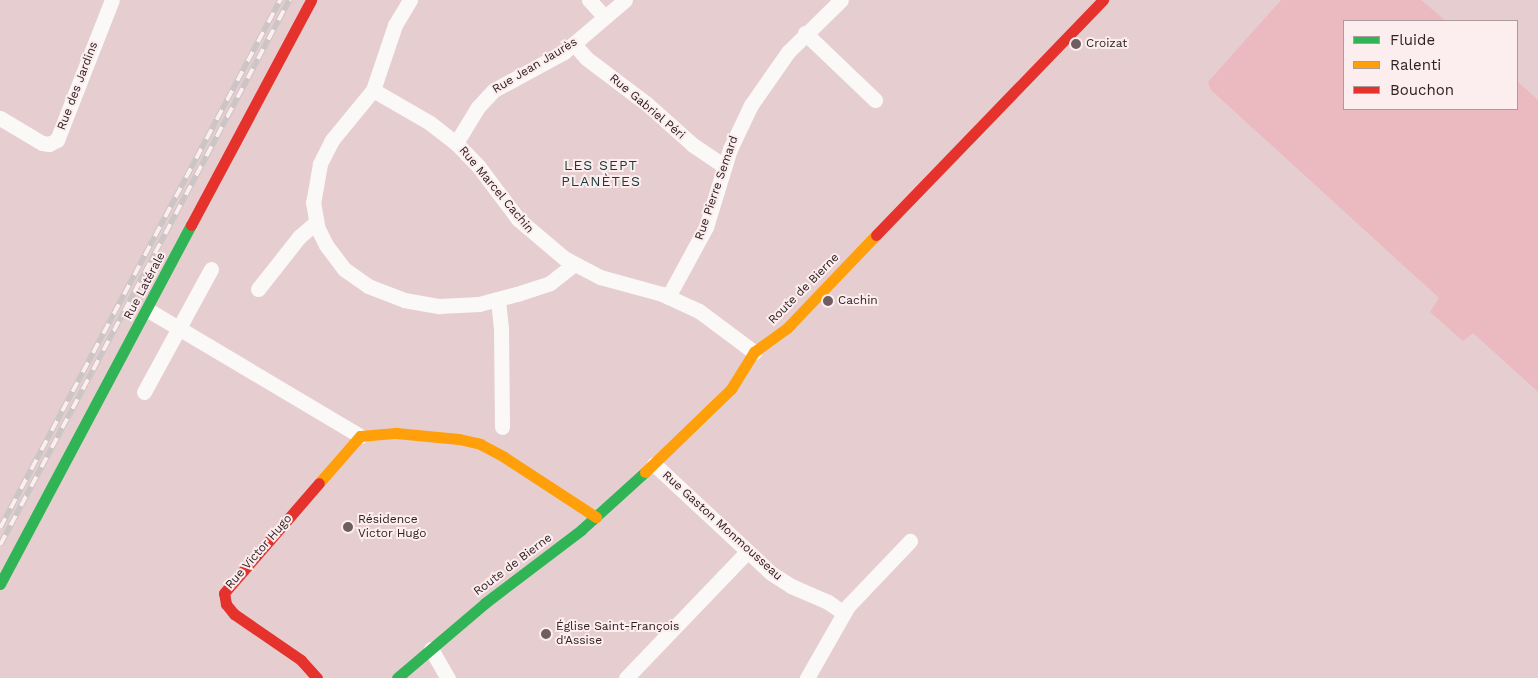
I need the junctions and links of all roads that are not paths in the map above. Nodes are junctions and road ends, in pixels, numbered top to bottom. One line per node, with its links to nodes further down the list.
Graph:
1 (112, 0): 13 (street, Rue des Jardins)
2 (311, 0): 22 (street, Rue Latérale)
3 (410, 0): 11 (street)
4 (589, 0): 8 (street)
5 (625, 0): 8 (street, Rue Jean Jaurès)
6 (841, 0): 9 (street, Rue Pierre Semard)
7 (1103, 0): 24 (street, Route de Bierne)
8 (605, 18): 10 (street, Rue Jean Jaurès)
9 (805, 33): 12 (street); 15 (street, Rue Pierre Semard)
10 (574, 44): 14 (street, Rue Jean Jaurès); 15 (street, Rue Gabriel Péri)
11 (373, 90): 14 (street, Rue Marcel Cachin); 16 (street)
12 (875, 100)
13 (0, 118)
14 (456, 143): 17 (street, Rue Marcel Cachin)
15 (724, 166): 20 (street, Rue Pierre Semard)
16 (316, 222): 19 (street); 21 (street)
17 (574, 264): 20 (street, Rue Marcel Cachin); 21 (street)
18 (211, 269): 23 (street)
19 (258, 289)
20 (668, 297): 24 (street, Rue Marcel Cachin)
21 (498, 300): 26 (street)
22 (148, 310): 23 (street); 32 (street, Rue Latérale)
23 (178, 328): 25 (street); 27 (street)
24 (754, 352): 28 (street, Route de Bierne)
25 (144, 392)
26 (502, 427)
27 (360, 436): 29 (street); 35 (street, Rue Victor Hugo)
28 (654, 464): 29 (street, Route de Bierne); 31 (street, Rue Gaston Monmousseau)
29 (596, 518): 34 (street, Route de Bierne)
30 (910, 541): 33 (street)
31 (747, 552): 33 (street, Rue Gaston Monmousseau); 38 (street)
32 (0, 584)
33 (844, 613): 39 (street)
34 (431, 649): 36 (street, Route de Bierne); 37 (street)
35 (318, 678)
36 (397, 678)
37 (448, 678)
38 (627, 678)
39 (807, 678)

